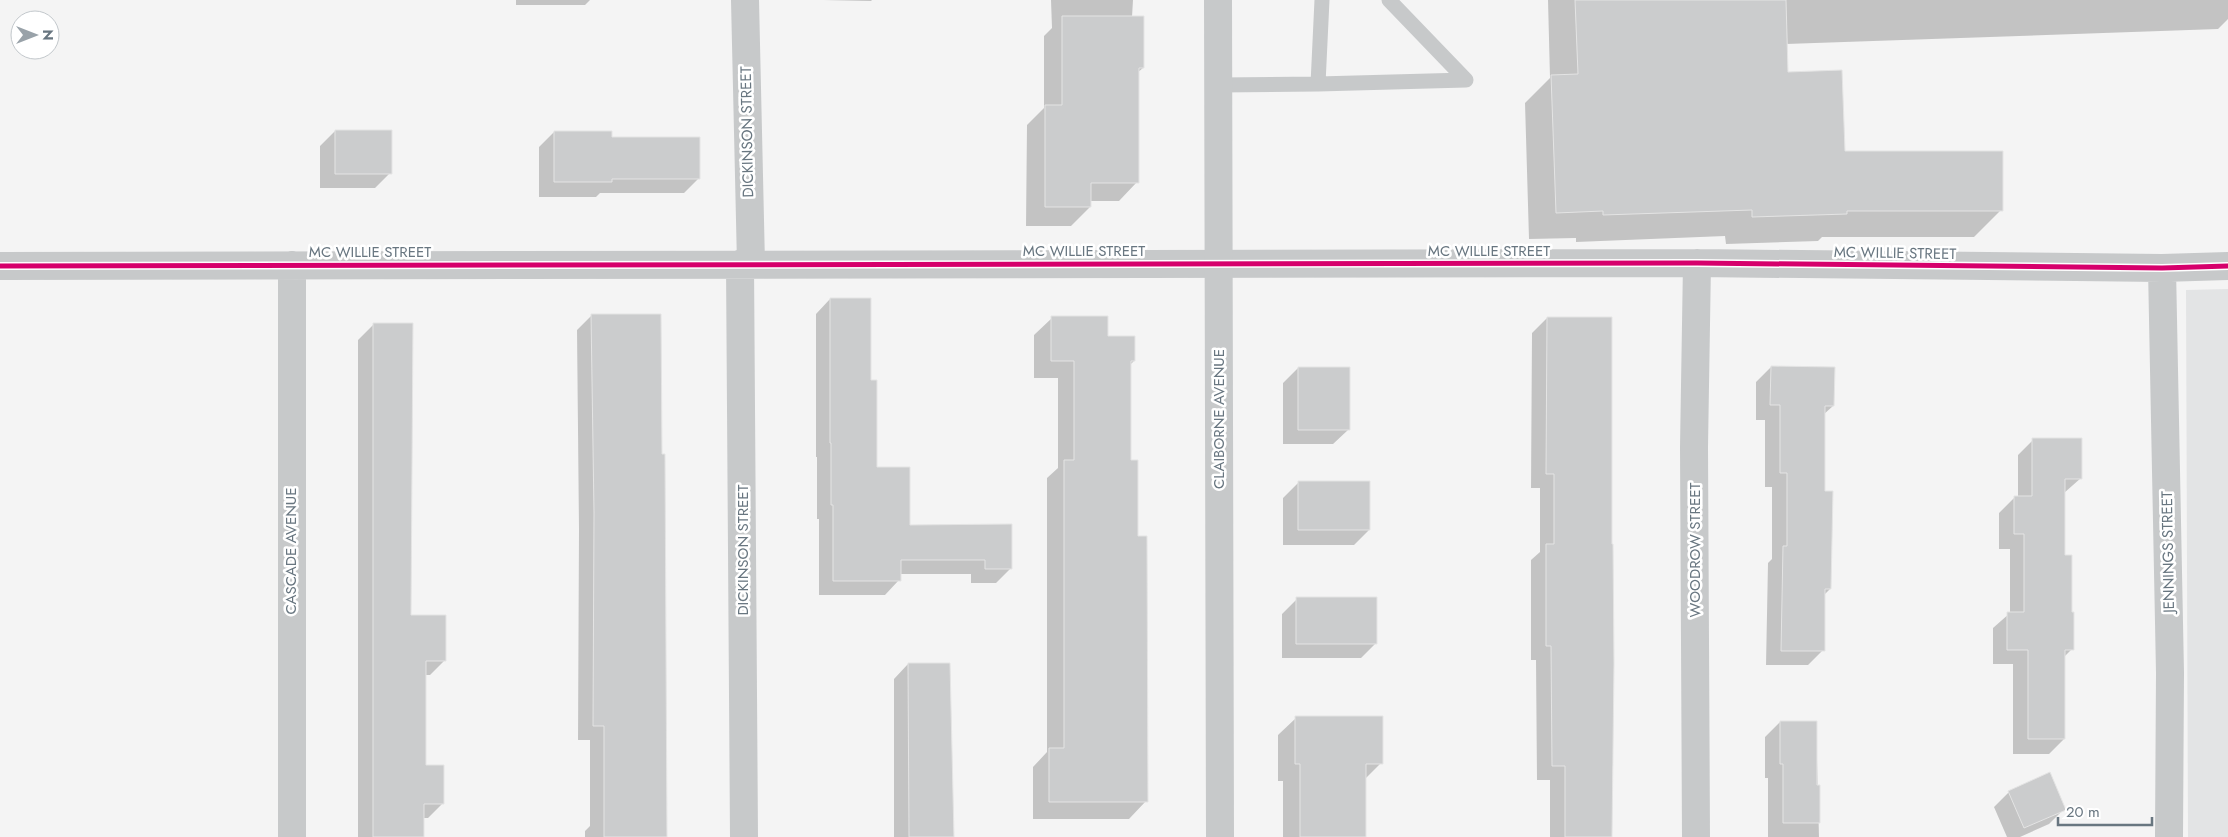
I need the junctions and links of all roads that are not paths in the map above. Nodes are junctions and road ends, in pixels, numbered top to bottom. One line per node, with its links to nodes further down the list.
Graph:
1 (744, 0): 9 (street, DICKINSON STREET)
2 (1218, 0): 6 (street, CLAIBORNE AVENUE)
3 (1322, 0): 5 (lane)
4 (1389, 0): 5 (lane)
5 (1318, 84): 6 (lane)
6 (1219, 85): 10 (street, CLAIBORNE AVENUE)
7 (1697, 263): 10 (street, MC WILLIE STREET); 13 (street, MC WILLIE STREET); 17 (street, WOODROW STREET)
8 (292, 264): 9 (street, MC WILLIE STREET); 11 (street, MC WILLIE STREET); 14 (street, CASCADE AVENUE)
9 (746, 264): 10 (street, MC WILLIE STREET); 15 (street, DICKINSON STREET)
10 (1219, 264): 16 (street, CLAIBORNE AVENUE)
11 (0, 266)
12 (2228, 266): 13 (street, MC WILLIE STREET)
13 (2162, 268): 18 (street, JENNINGS STREET)
14 (292, 837)
15 (744, 837)
16 (1220, 837)
17 (1696, 837)
18 (2168, 837)

